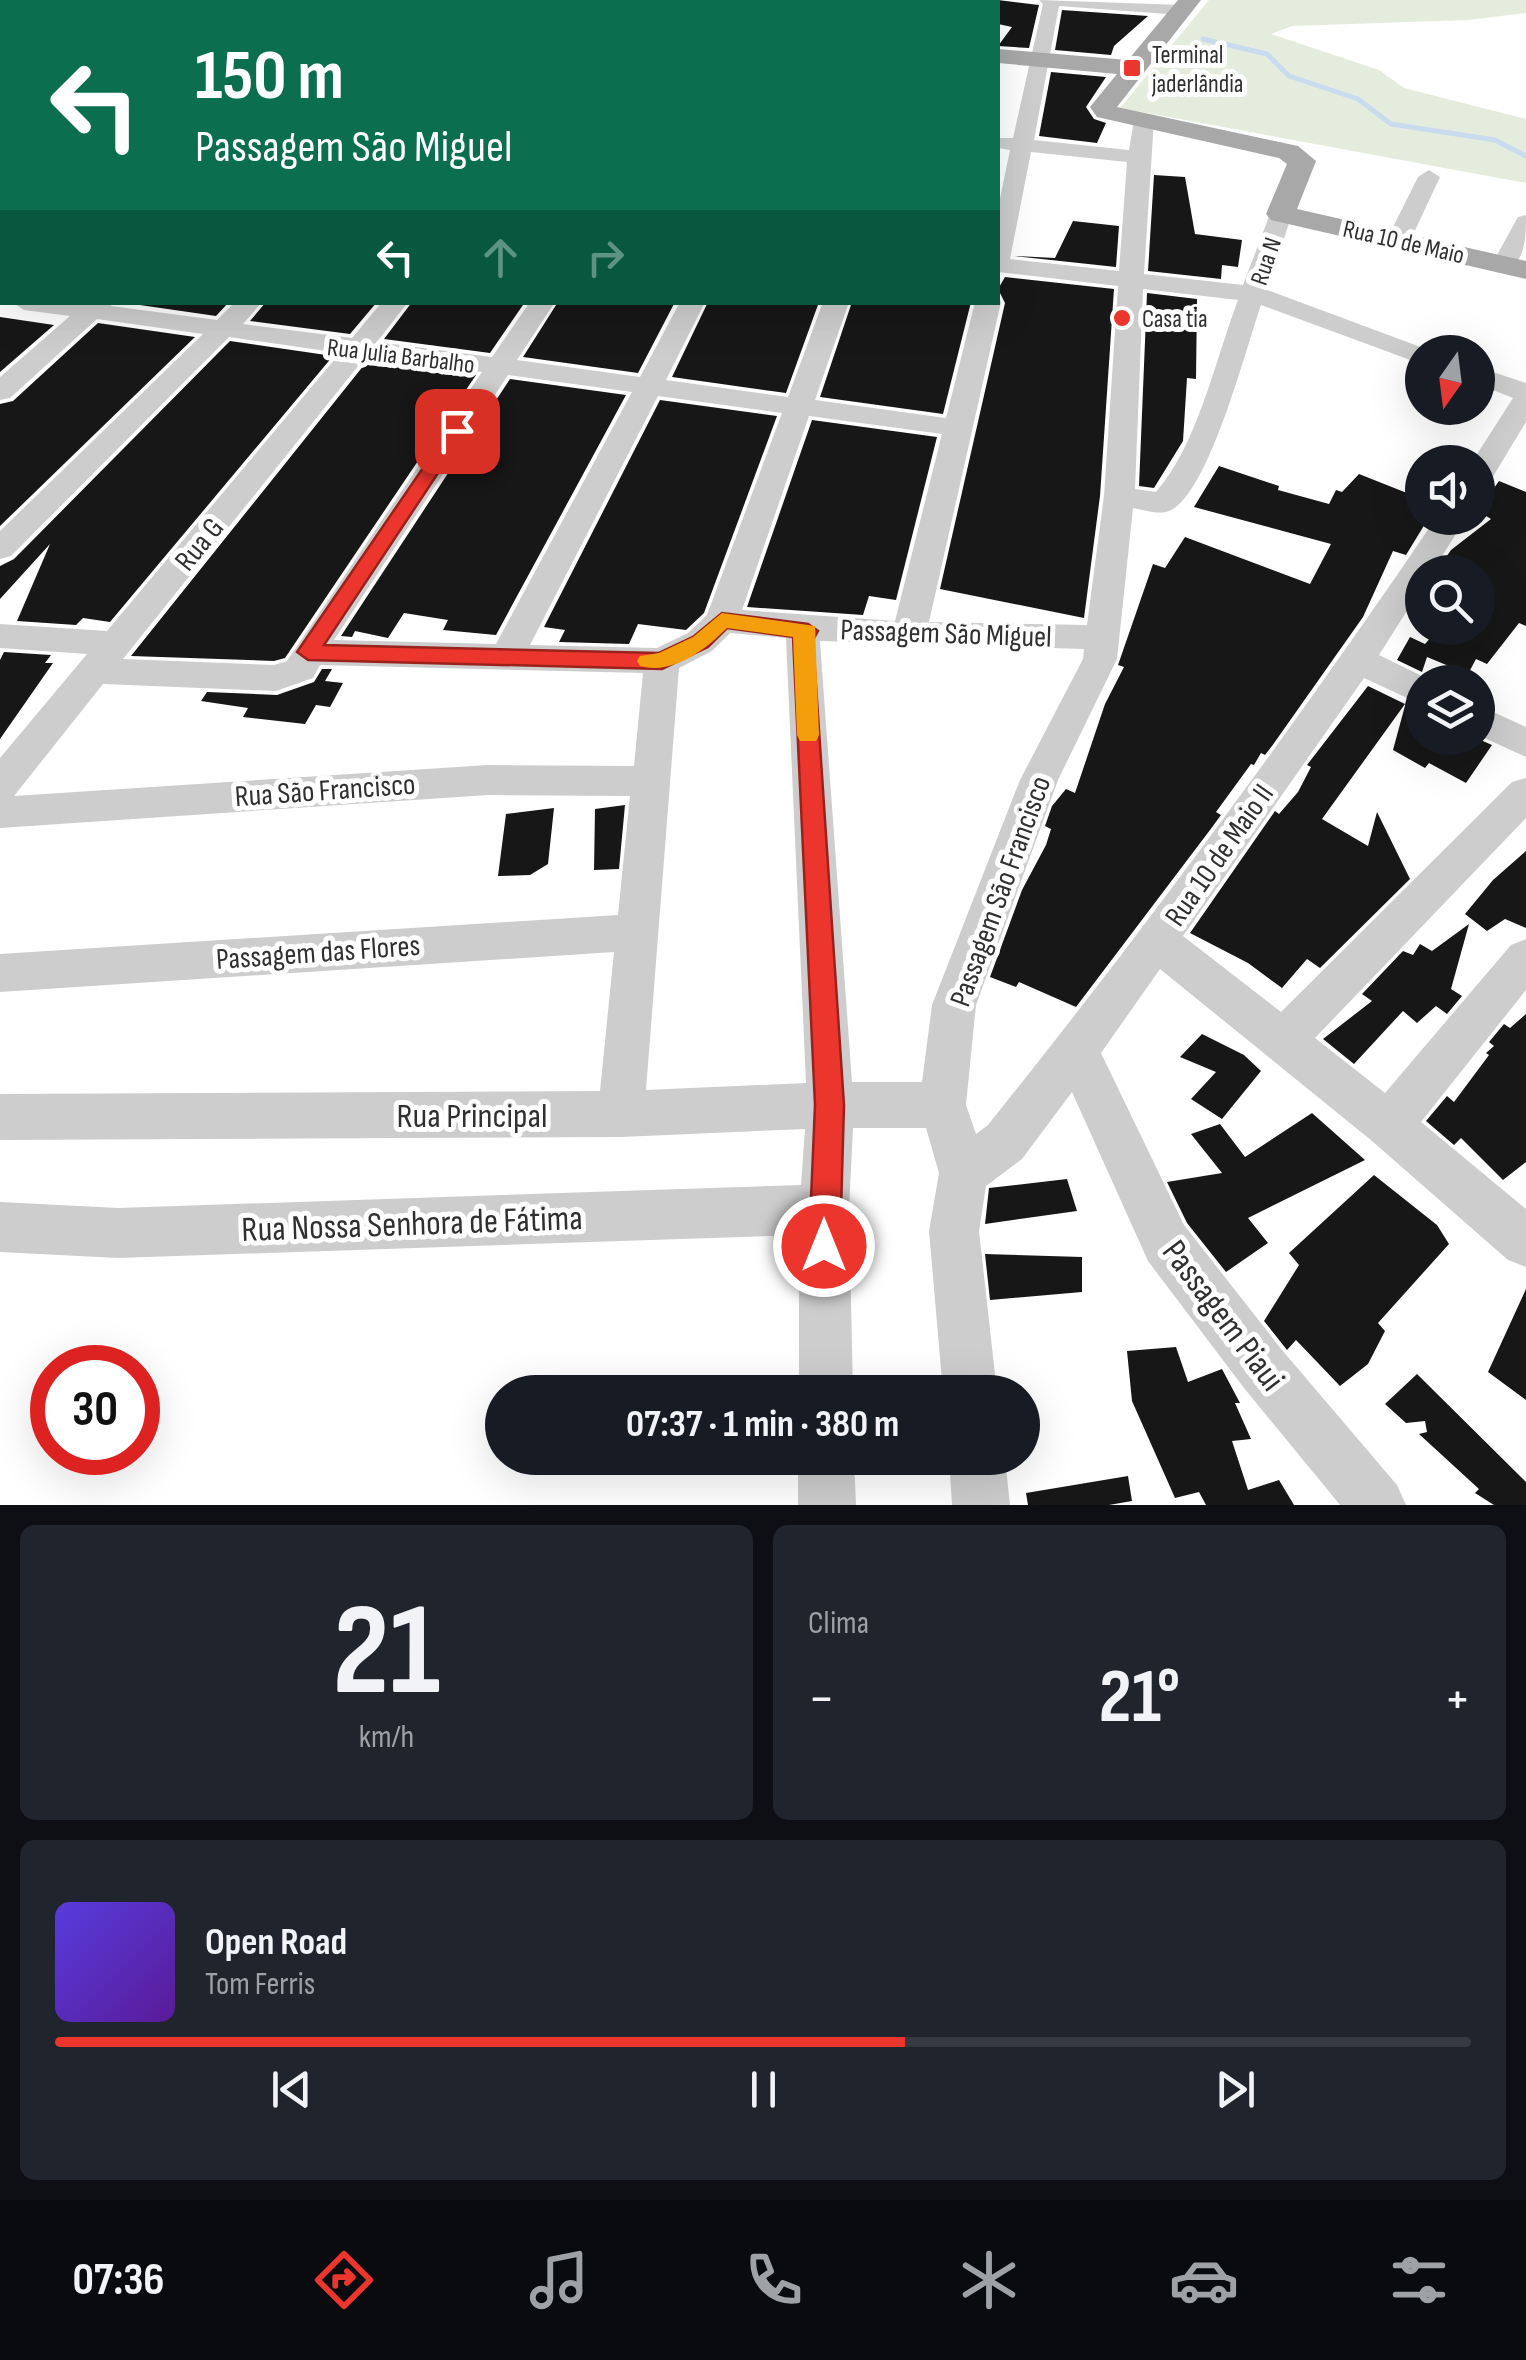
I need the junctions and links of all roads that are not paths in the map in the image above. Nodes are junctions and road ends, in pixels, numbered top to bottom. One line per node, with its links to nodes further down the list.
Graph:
1 (1051, 0): 2 (street); 5 (street)
2 (1134, 3): 3 (street)
3 (1185, 5): 6 (main road)
4 (1000, 56): 5 (main road)
5 (1040, 60): 6 (main road); 9 (street)
6 (1132, 68): 7 (main road, Rua N)
7 (1144, 120): 10 (street, Passagem São Francisco); 12 (main road, Rua N)
8 (1000, 142): 9 (street)
9 (1024, 145): 10 (street); 15 (street)
10 (1138, 157): 18 (street, Passagem São Francisco)
11 (1429, 177): 14 (street)
12 (1281, 214): 14 (main road, Rua 10 de Maio); 19 (street, Rua N)
13 (1526, 222): 17 (street)
14 (1399, 239): 17 (main road, Rua 10 de Maio)
15 (1000, 254)
16 (1000, 263): 18 (street)
17 (1515, 267)
18 (1133, 281): 19 (street); 39 (street, Passagem São Francisco)
19 (1254, 294): 30 (street); 39 (street, Rua N)
20 (67, 305): 27 (street, Rua Julia Barbalho)
21 (247, 305): 28 (street)
22 (393, 305): 29 (street, Rua G)
23 (541, 305): 31 (street)
24 (691, 305): 33 (street)
25 (835, 305): 36 (street)
26 (987, 305): 37 (street)
27 (96, 307): 28 (street, Rua Julia Barbalho); 34 (street)
28 (222, 330): 29 (street, Rua Julia Barbalho); 41 (street)
29 (356, 349): 31 (street, Rua Julia Barbalho); 49 (street, Rua G)
30 (1405, 349)
31 (500, 368): 33 (street, Rua Julia Barbalho); 47 (street)
32 (1495, 383): 35 (street)
33 (646, 386): 36 (street, Rua Julia Barbalho); 48 (street)
34 (0, 392)
35 (1526, 396): 38 (street)
36 (800, 408): 37 (street, Rua Julia Barbalho); 42 (street)
37 (958, 428): 43 (street)
38 (1495, 448)
39 (1119, 496): 46 (street, Passagem São Francisco)
40 (1440, 535): 50 (street, Rua 10 de Maio II)
41 (0, 549)
42 (722, 620): 44 (street, Passagem São Miguel); 51 (street)
43 (910, 630): 44 (street, Passagem São Miguel); 46 (street, Passagem São Miguel)
44 (808, 631): 65 (street)
45 (0, 636): 49 (street)
46 (1103, 638): 66 (street, Passagem São Francisco)
47 (308, 652): 48 (street); 49 (street)
48 (507, 656): 51 (street)
49 (108, 657): 56 (street, Rua G)
50 (1358, 660): 52 (street); 60 (street, Rua 10 de Maio II)
51 (662, 661): 55 (street)
52 (1405, 684)
53 (1495, 728): 54 (street)
54 (1526, 744)
55 (650, 781): 58 (street, Rua São Francisco); 59 (street)
56 (0, 785)
57 (1526, 793): 63 (street)
58 (0, 812)
59 (636, 932): 62 (street, Passagem das Flores); 67 (street)
60 (1157, 941): 63 (street); 64 (street, Rua 10 de Maio II)
61 (1526, 958): 69 (street)
62 (0, 973)
63 (1284, 1039): 69 (street)
64 (1076, 1050): 70 (street, Rua 10 de Maio II); 80 (street, Passagem Piaui)
65 (830, 1105): 66 (street, Rua Principal); 67 (street, Rua Principal); 71 (street)
66 (943, 1105): 70 (street, Passagem São Francisco)
67 (622, 1114): 68 (street, Rua Principal)
68 (0, 1117)
69 (1389, 1125): 73 (street)
70 (963, 1173): 75 (street, Passagem São Francisco)
71 (824, 1209): 72 (street, Rua Nossa Senhora de Fátima); 74 (street)
72 (0, 1227)
73 (1526, 1242)
74 (826, 1375)
75 (968, 1375)
76 (826, 1475): 78 (street)
77 (979, 1475): 79 (street)
78 (827, 1505)
79 (982, 1505)
80 (1377, 1505)

